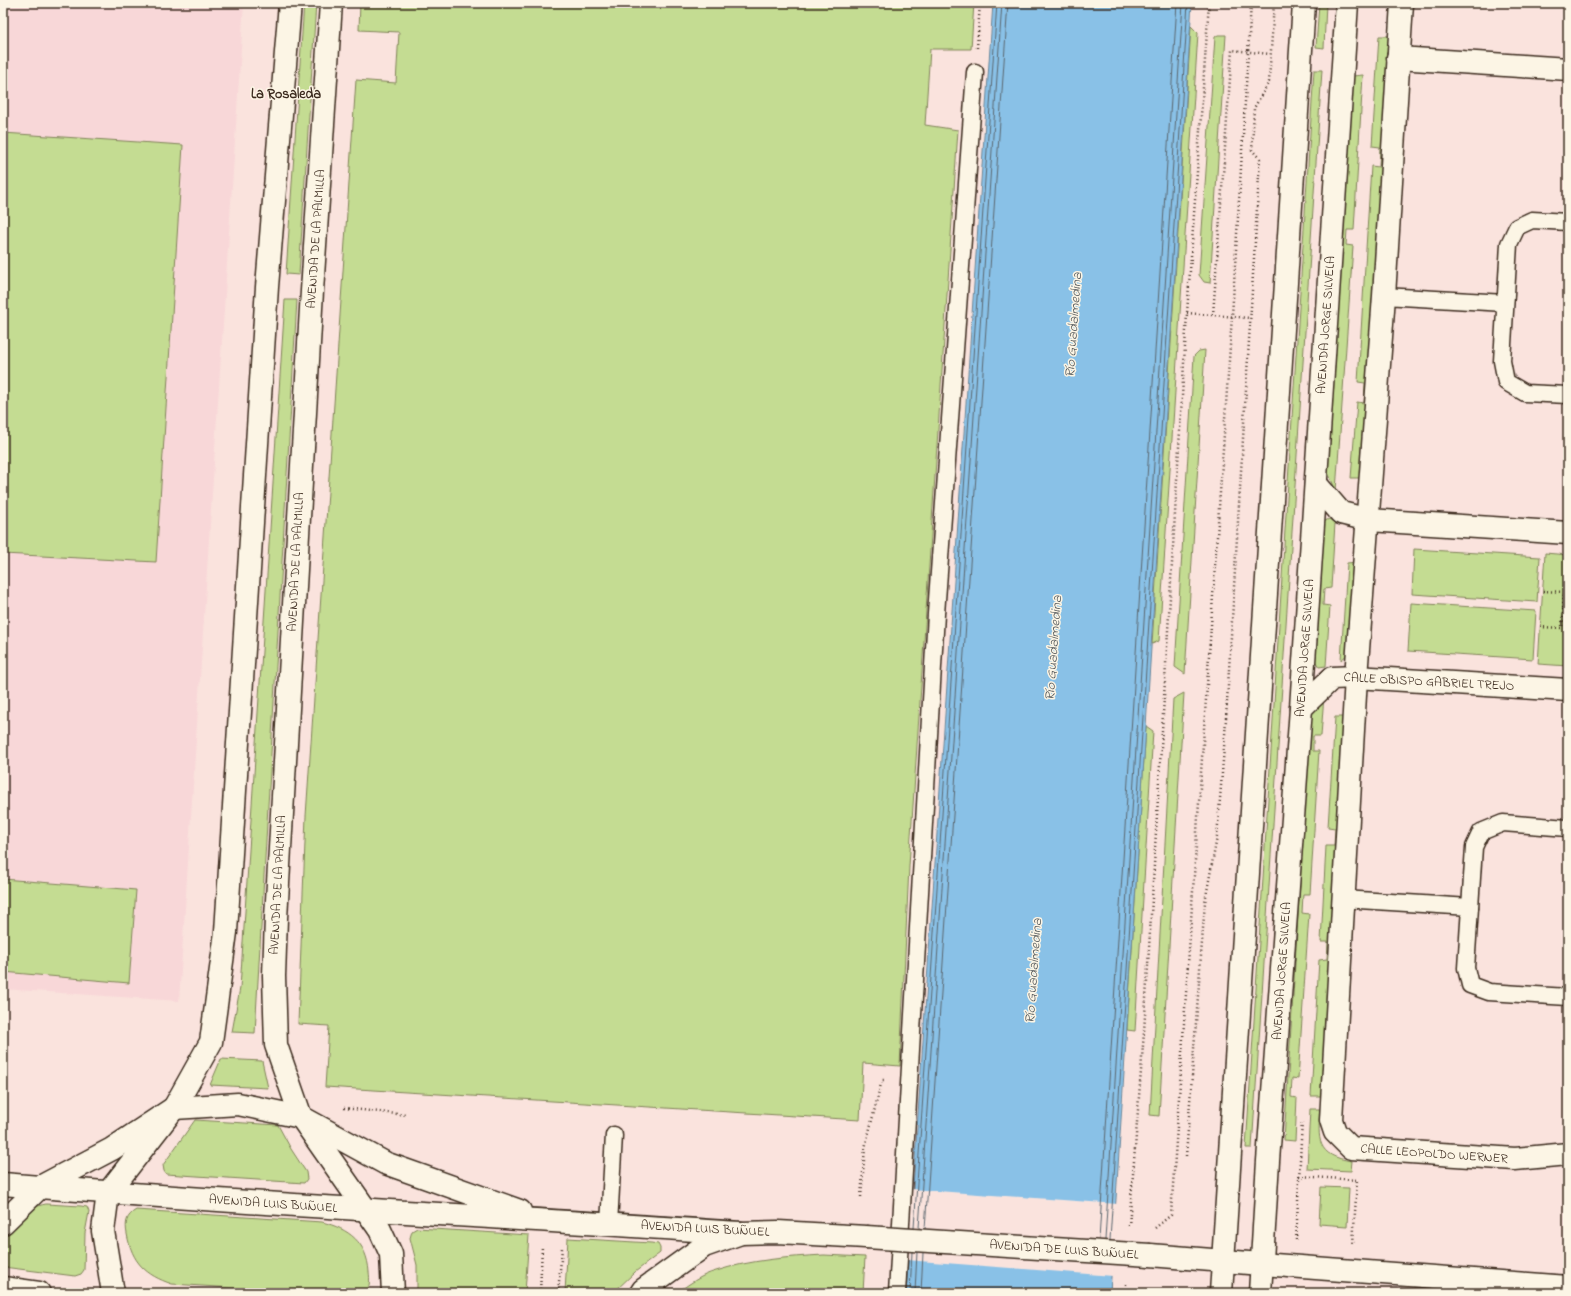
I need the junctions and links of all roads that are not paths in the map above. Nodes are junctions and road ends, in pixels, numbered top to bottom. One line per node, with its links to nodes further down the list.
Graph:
1 (290, 3): 23 (main road)
2 (331, 3): 24 (main road, AVENIDA DE LA PALMILLA)
3 (1304, 3): 36 (main road)
4 (1346, 3): 13 (main road, AVENIDA JORGE SILVELA)
5 (1402, 3): 6 (main road)
6 (1398, 58): 7 (main road); 10 (main road)
7 (1568, 70)
8 (975, 72): 44 (lane)
9 (1568, 222): 11 (lane)
10 (1384, 296): 11 (lane); 14 (main road)
11 (1505, 303): 12 (lane)
12 (1568, 395)
13 (1316, 484): 14 (main road); 18 (main road, AVENIDA JORGE SILVELA)
14 (1369, 520): 15 (main road); 16 (main road)
15 (1568, 533)
16 (1356, 677): 17 (main road, CALLE OBISPO GABRIEL TREJO); 18 (main road, CALLE OBISPO GABRIEL TREJO); 20 (main road)
17 (1568, 690)
18 (1301, 708): 37 (main road, AVENIDA JORGE SILVELA)
19 (1568, 828): 21 (lane)
20 (1343, 899): 21 (lane); 26 (main road, CALLE LEOPOLDO WERNER)
21 (1470, 906): 22 (lane)
22 (1568, 997)
23 (174, 1108): 24 (main road, AVENIDA LUIS BUÑUEL); 28 (main road); 29 (main road)
24 (301, 1117): 30 (main road, AVENIDA DE LA PALMILLA); 31 (main road, AVENIDA LUIS BUÑUEL)
25 (614, 1135): 33 (lane)
26 (1568, 1154)
27 (3, 1184): 28 (main road, AVENIDA LUIS BUÑUEL)
28 (40, 1187): 29 (main road, AVENIDA LUIS BUÑUEL); 32 (main road)
29 (108, 1193): 30 (main road, AVENIDA LUIS BUÑUEL); 41 (main road)
30 (366, 1209): 31 (main road, AVENIDA LUIS BUÑUEL); 42 (main road, AVENIDA DE LA PALMILLA)
31 (544, 1219): 33 (main road, AVENIDA LUIS BUÑUEL)
32 (3, 1223)
33 (609, 1224): 34 (main road, AVENIDA LUIS BUÑUEL)
34 (741, 1233): 35 (main road, AVENIDA LUIS BUÑUEL); 43 (main road)
35 (866, 1237): 36 (main road, AVENIDA DE LUIS BUÑUEL, bridge)
36 (1224, 1261): 37 (main road, AVENIDA DE LUIS BUÑUEL); 45 (main road)
37 (1261, 1264): 38 (main road, AVENIDA DE LUIS BUÑUEL); 46 (main road, AVENIDA JORGE SILVELA)
38 (1568, 1287)
39 (3, 1288): 40 (main road)
40 (39, 1293)
41 (113, 1293)
42 (393, 1293)
43 (641, 1293)
44 (897, 1293)
45 (1221, 1293)
46 (1260, 1293)

